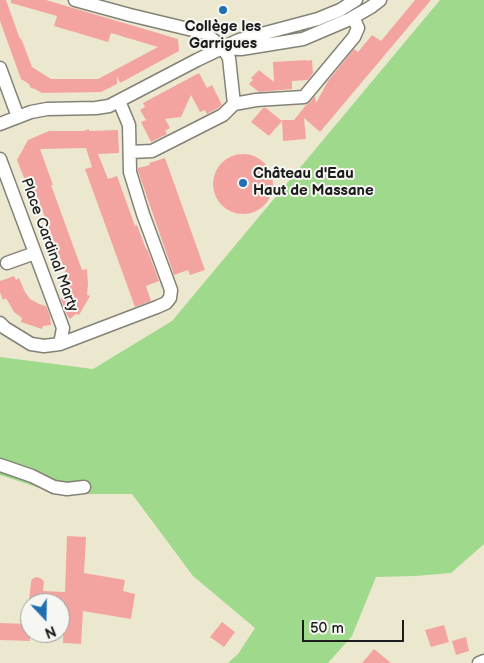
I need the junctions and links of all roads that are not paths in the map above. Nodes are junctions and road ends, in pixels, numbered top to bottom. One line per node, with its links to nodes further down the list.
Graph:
1 (75, 0): 5 (street)
2 (356, 0): 5 (street)
3 (380, 0): 4 (street)
4 (353, 17): 5 (street); 8 (street)
5 (223, 48): 7 (street); 8 (street)
6 (0, 68): 9 (street)
7 (119, 100): 9 (street); 11 (street)
8 (234, 104): 11 (street)
9 (18, 117): 10 (street)
10 (0, 124)
11 (130, 152): 16 (street)
12 (0, 160): 13 (street, Place Cardinal Marty)
13 (35, 253): 14 (street); 16 (street, Place Cardinal Marty)
14 (7, 262)
15 (0, 323): 16 (street)
16 (60, 344)
17 (0, 465): 18 (street)
18 (84, 487)
19 (484, 661): 20 (street)
20 (479, 663)

